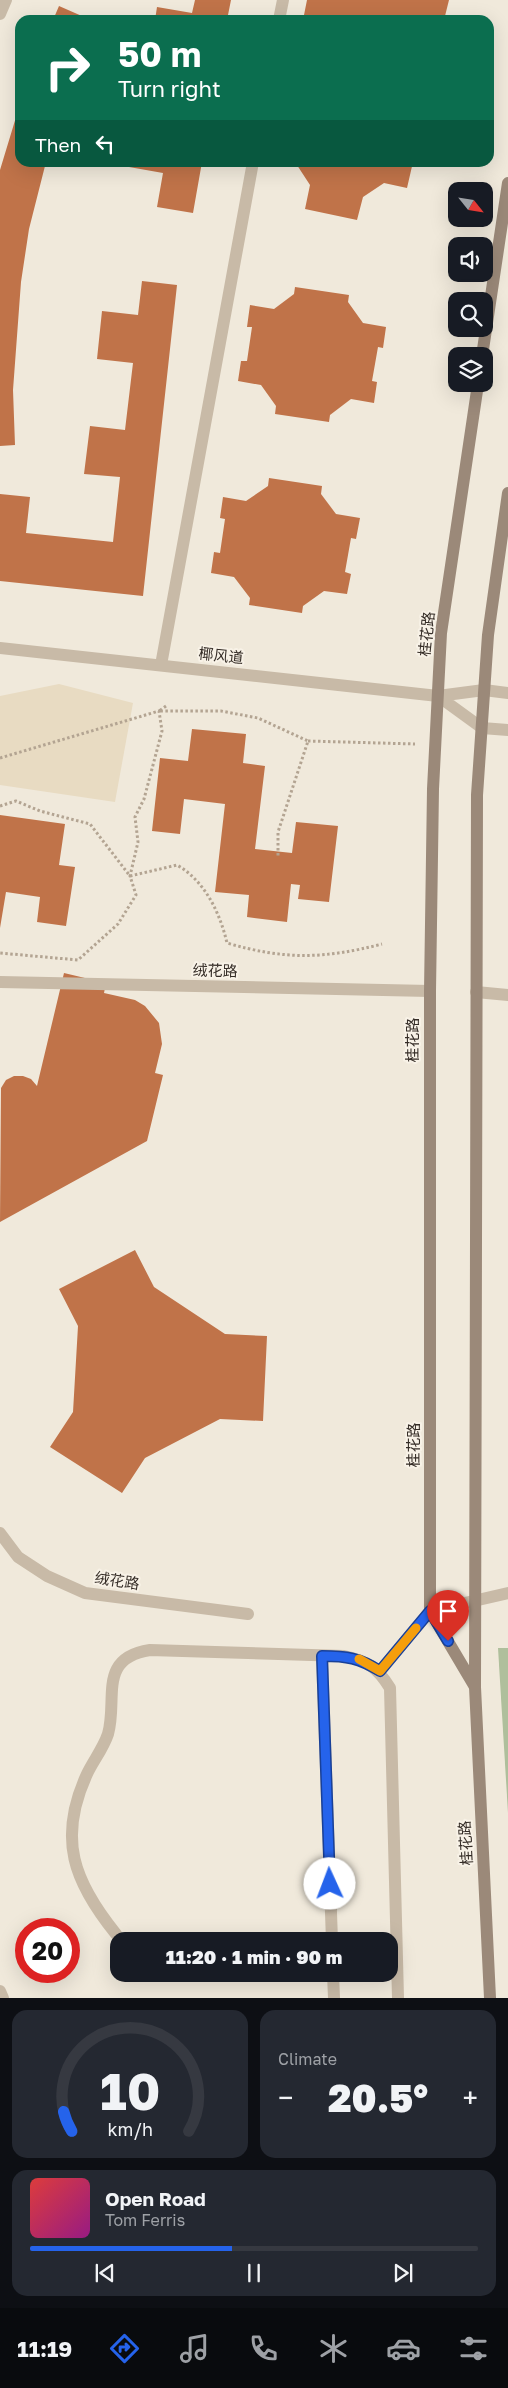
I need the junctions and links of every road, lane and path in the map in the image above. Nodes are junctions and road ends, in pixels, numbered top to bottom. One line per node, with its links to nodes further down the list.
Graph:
1 (6, 0): 3 (street)
2 (283, 0): 4 (street)
3 (0, 14)
4 (280, 15)
5 (252, 167): 11 (street)
6 (508, 183): 7 (main road)
7 (483, 347)
8 (477, 392): 14 (main road, 桂花路)
9 (508, 493): 12 (main road, 桂花路)
10 (0, 648): 11 (street, 椰风道)
11 (161, 665): 14 (street, 椰风道)
12 (484, 690): 13 (street, 椰风道); 14 (street, 椰风道); 17 (main road, 桂花路)
13 (508, 693)
14 (438, 696): 17 (street, 椰风道); 20 (main road, 桂花路)
15 (166, 706): 16 (path)
16 (159, 710): 19 (path); 21 (path); 24 (path)
17 (482, 728): 18 (street); 29 (main road, 桂花路)
18 (508, 730)
19 (308, 741): 20 (path); 23 (path)
20 (436, 745): 28 (main road, 桂花路)
21 (0, 758)
22 (0, 806): 24 (path)
23 (278, 858)
24 (130, 876): 25 (path); 26 (path)
25 (382, 944)
26 (0, 953)
27 (0, 982): 28 (street, 绒花路)
28 (430, 991): 34 (main road, 桂花路)
29 (476, 992): 30 (street); 33 (main road, 桂花路)
30 (508, 995)
31 (0, 1533): 35 (street, 绒花路)
32 (508, 1593): 33 (street)
33 (474, 1601): 34 (street); 38 (main road, 桂花路)
34 (430, 1611): 37 (street); 38 (main road, 桂花路)
35 (248, 1614)
36 (322, 1656): 37 (street); 39 (street); 40 (street)
37 (380, 1671): 45 (street)
38 (475, 1687): 46 (main road, 桂花路)
39 (114, 1932)
40 (332, 1932)
41 (333, 1982): 44 (street)
42 (0, 1991): 43 (street)
43 (3, 1998)
44 (334, 1998)
45 (398, 1998)
46 (490, 1998)

